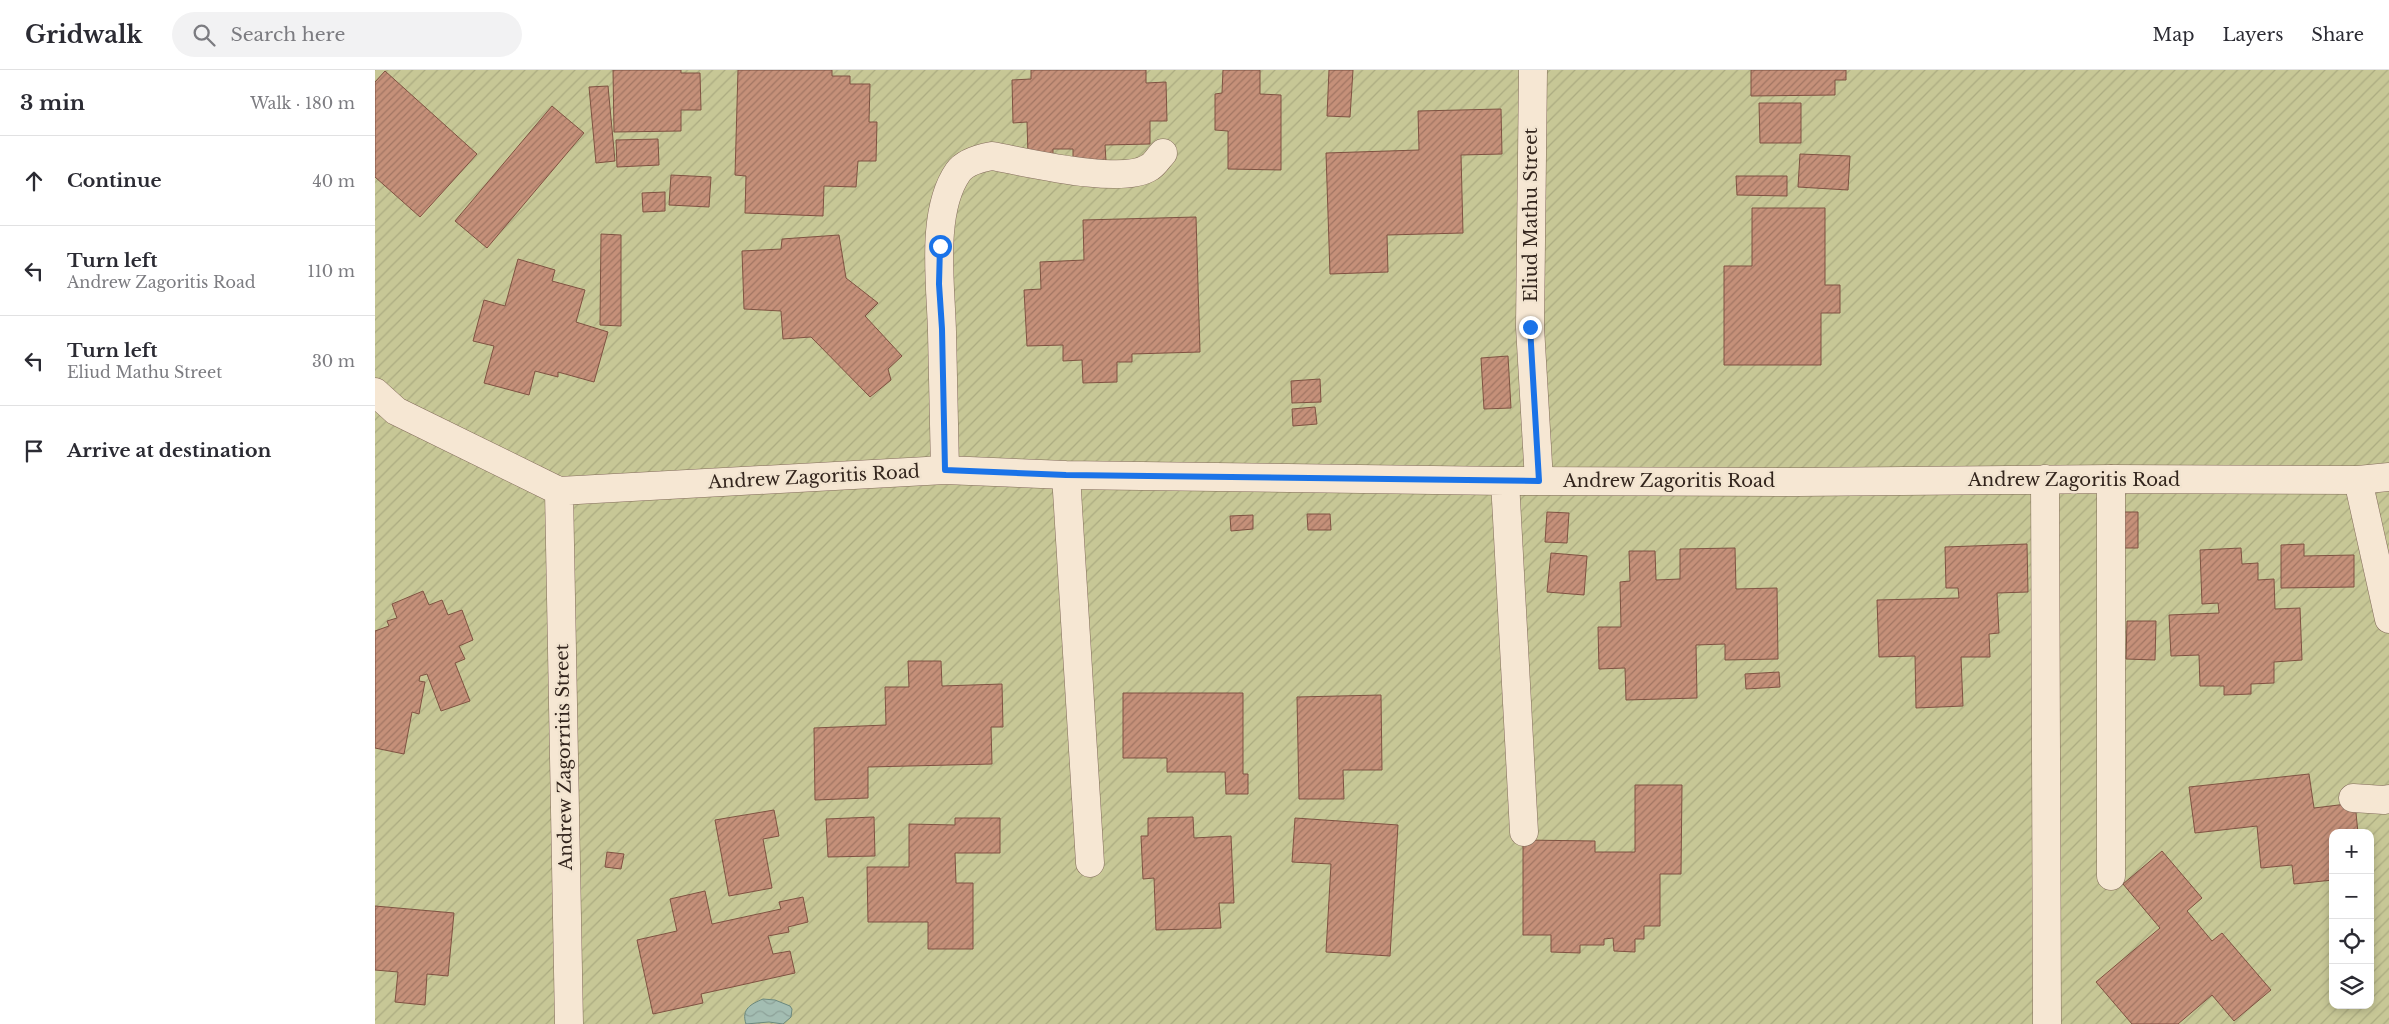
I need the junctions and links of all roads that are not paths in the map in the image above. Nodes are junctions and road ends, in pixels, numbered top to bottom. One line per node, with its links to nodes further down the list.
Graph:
1 (1533, 70): 11 (street, Eliud Mathu Street)
2 (1163, 152): 4 (street)
3 (375, 392): 12 (street, Andrew Zagoritis Road)
4 (945, 470): 5 (street, Andrew Zagoritis Road); 12 (street, Andrew Zagoritis Road)
5 (1066, 475): 10 (street, Andrew Zagoritis Road); 17 (street)
6 (2389, 477): 9 (street, Andrew Zagoritis Road)
7 (2045, 479): 8 (street, Andrew Zagoritis Road); 11 (street, Andrew Zagoritis Road); 20 (street)
8 (2111, 479): 9 (street, Andrew Zagoritis Road); 18 (street)
9 (2358, 480): 13 (street)
10 (1505, 481): 11 (street, Andrew Zagoritis Road); 16 (street)
11 (1539, 481)
12 (559, 491): 19 (street, Andrew Zagorritis Street)
13 (2389, 619)
14 (2353, 798): 15 (street)
15 (2389, 798)
16 (1523, 832)
17 (1090, 862)
18 (2111, 876)
19 (569, 1024)
20 (2047, 1024)

